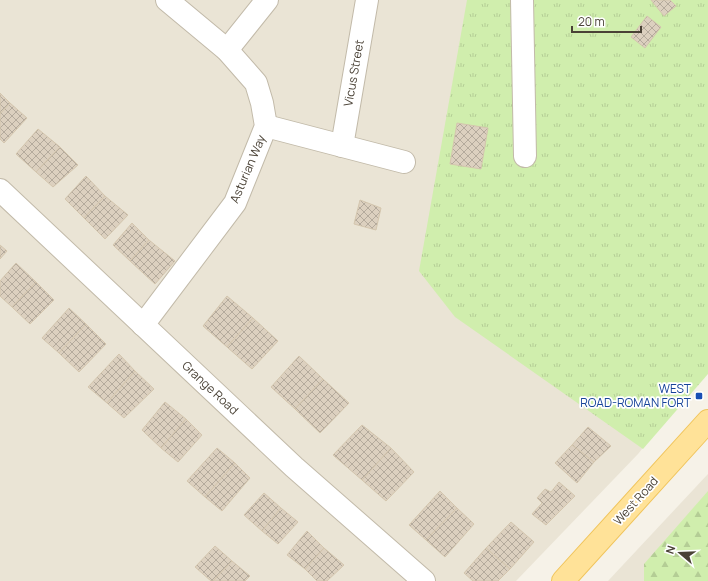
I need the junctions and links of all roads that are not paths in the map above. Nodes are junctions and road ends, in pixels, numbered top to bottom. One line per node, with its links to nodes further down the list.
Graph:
1 (167, 0): 5 (street, Asturian Way)
2 (267, 0): 5 (street)
3 (367, 0): 7 (street, Vicus Street)
4 (522, 0): 8 (street)
5 (227, 50): 6 (street, Asturian Way)
6 (266, 126): 7 (street); 11 (street, Asturian Way)
7 (342, 146): 9 (street)
8 (525, 156)
9 (404, 162)
10 (0, 190): 11 (street, Grange Road)
11 (143, 325): 13 (street, Grange Road)
12 (708, 421): 14 (main road, West Road)
13 (424, 581)
14 (563, 581)

